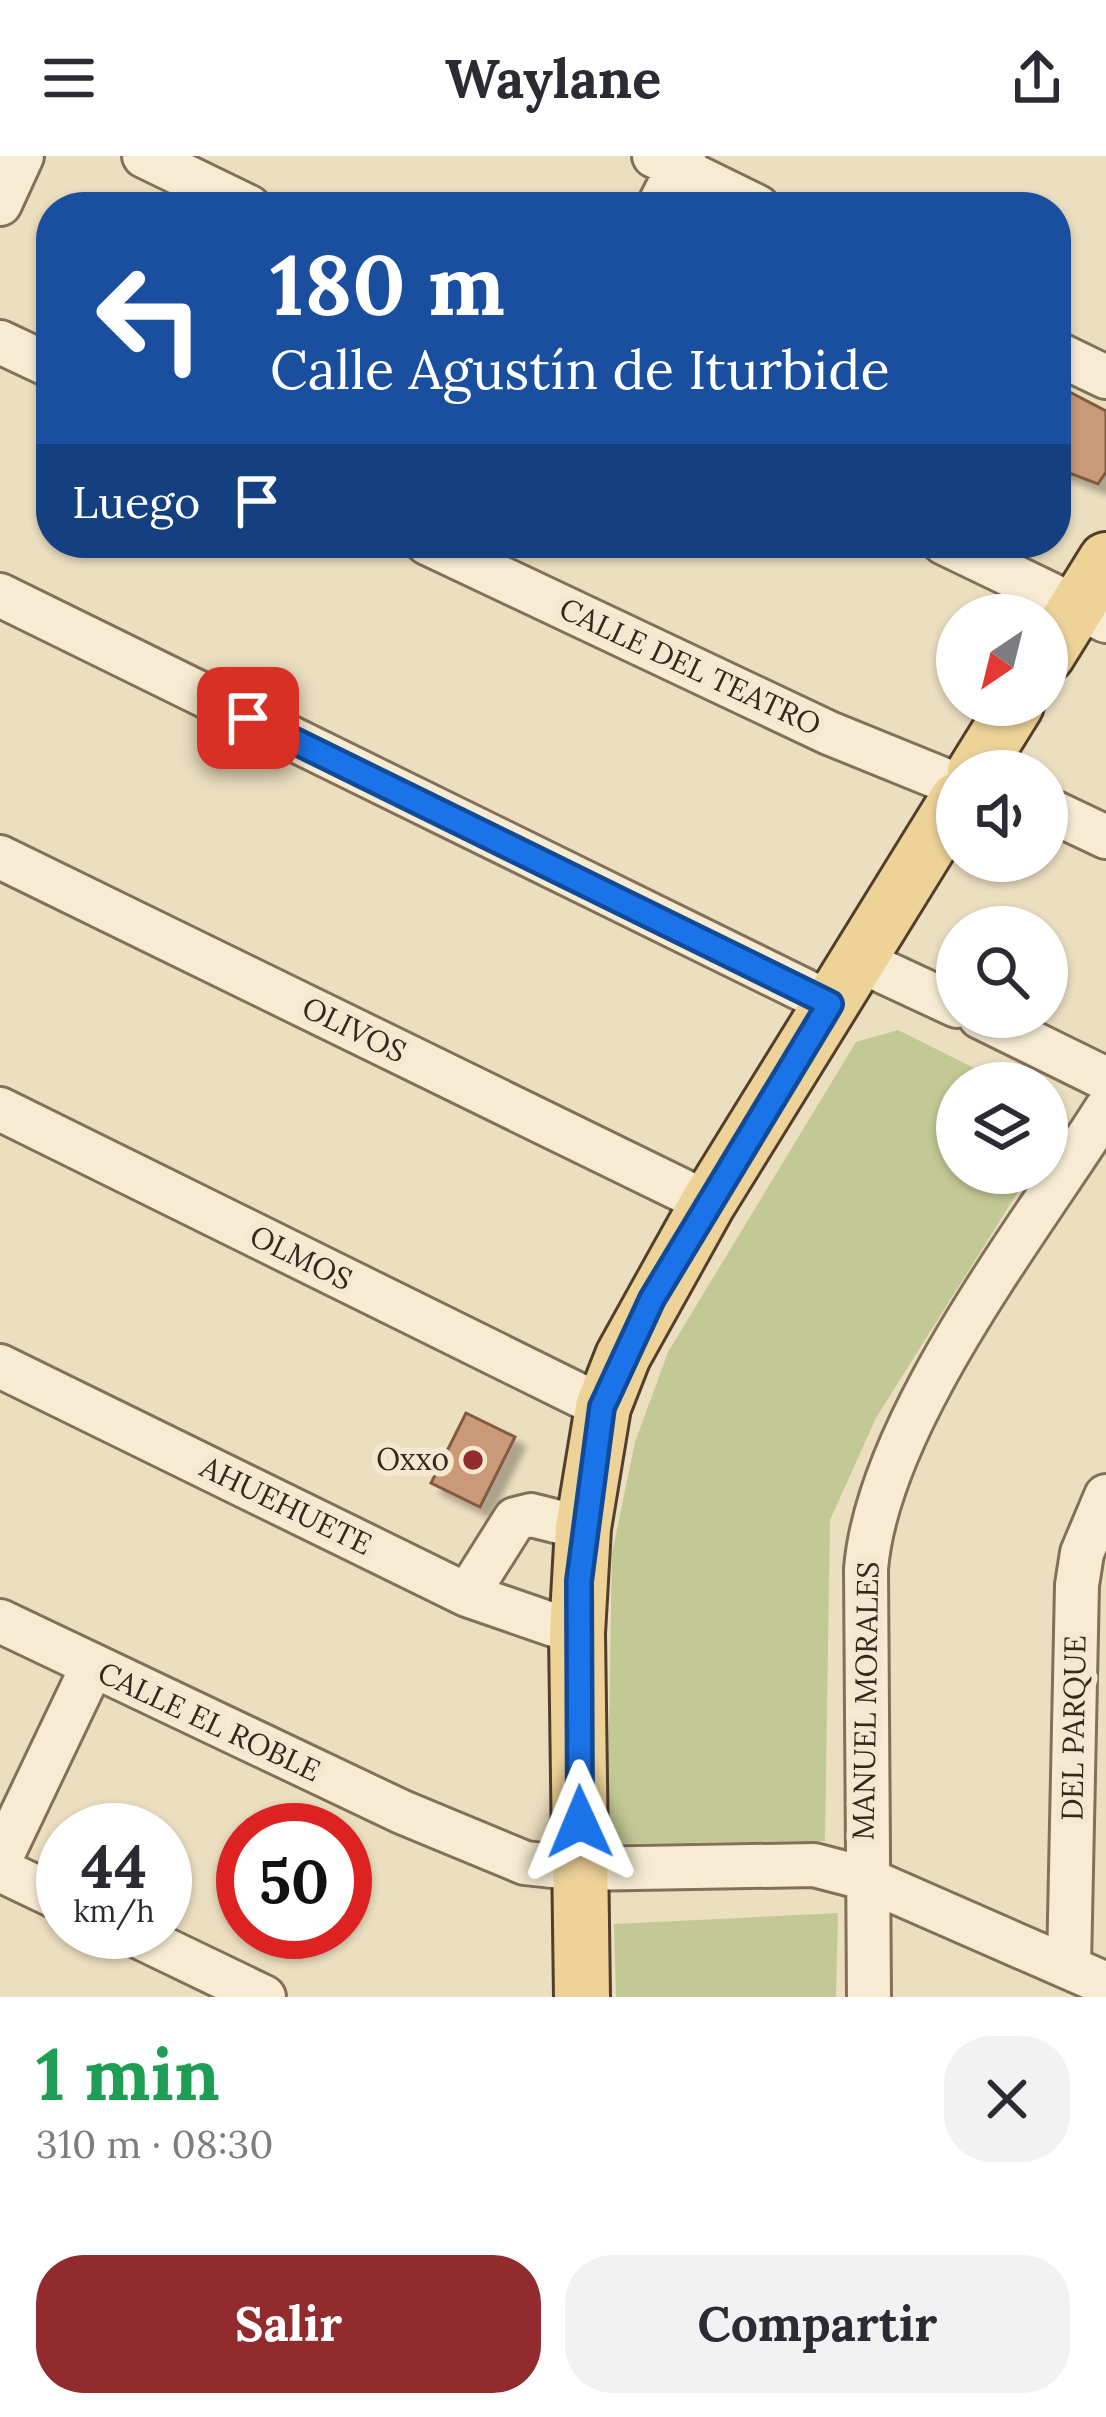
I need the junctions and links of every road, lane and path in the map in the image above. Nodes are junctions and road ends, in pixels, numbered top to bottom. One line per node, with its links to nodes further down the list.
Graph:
1 (22, 156): 7 (street)
2 (144, 156): 4 (street)
3 (672, 160): 5 (street); 6 (street)
4 (218, 192)
5 (662, 192)
6 (731, 192)
7 (0, 204)
8 (0, 342): 9 (street)
9 (36, 359)
10 (1071, 360): 11 (street)
11 (1106, 377)
12 (459, 558): 18 (street, CALLE DEL TEATRO)
13 (975, 558): 16 (street)
14 (1106, 560): 16 (main road)
15 (0, 595): 23 (street)
16 (1091, 614): 17 (main road)
17 (1068, 635)
18 (936, 776)
19 (1068, 819): 21 (street)
20 (936, 834): 23 (main road)
21 (1106, 837)
22 (0, 857): 29 (street, OLIVOS)
23 (844, 982): 24 (street); 29 (main road)
24 (936, 1002)
25 (1023, 1038): 26 (street)
26 (1106, 1079)
27 (0, 1109): 31 (street, OLMOS)
28 (1106, 1109): 41 (street, MANUEL MORALES)
29 (708, 1203): 31 (main road)
30 (0, 1366): 34 (street, AHUEHUETE)
31 (602, 1407): 33 (main road)
32 (1106, 1496): 44 (street, DEL PARQUE)
33 (583, 1528): 34 (street); 36 (main road)
34 (467, 1594): 36 (street, AHUEHUETE)
35 (0, 1621): 37 (street, CALLE EL ROBLE)
36 (577, 1633): 39 (main road)
37 (92, 1667): 38 (street); 39 (street, CALLE EL ROBLE)
38 (0, 1860)
39 (581, 1869): 41 (street, CALLE EL ROBLE); 46 (main road)
40 (0, 1870): 42 (street)
41 (864, 1878): 44 (street, CALLE EL ROBLE); 47 (street, MANUEL MORALES)
42 (36, 1887)
43 (185, 1959): 45 (street)
44 (1088, 1975)
45 (264, 1997)
46 (582, 1997)
47 (869, 1997)

